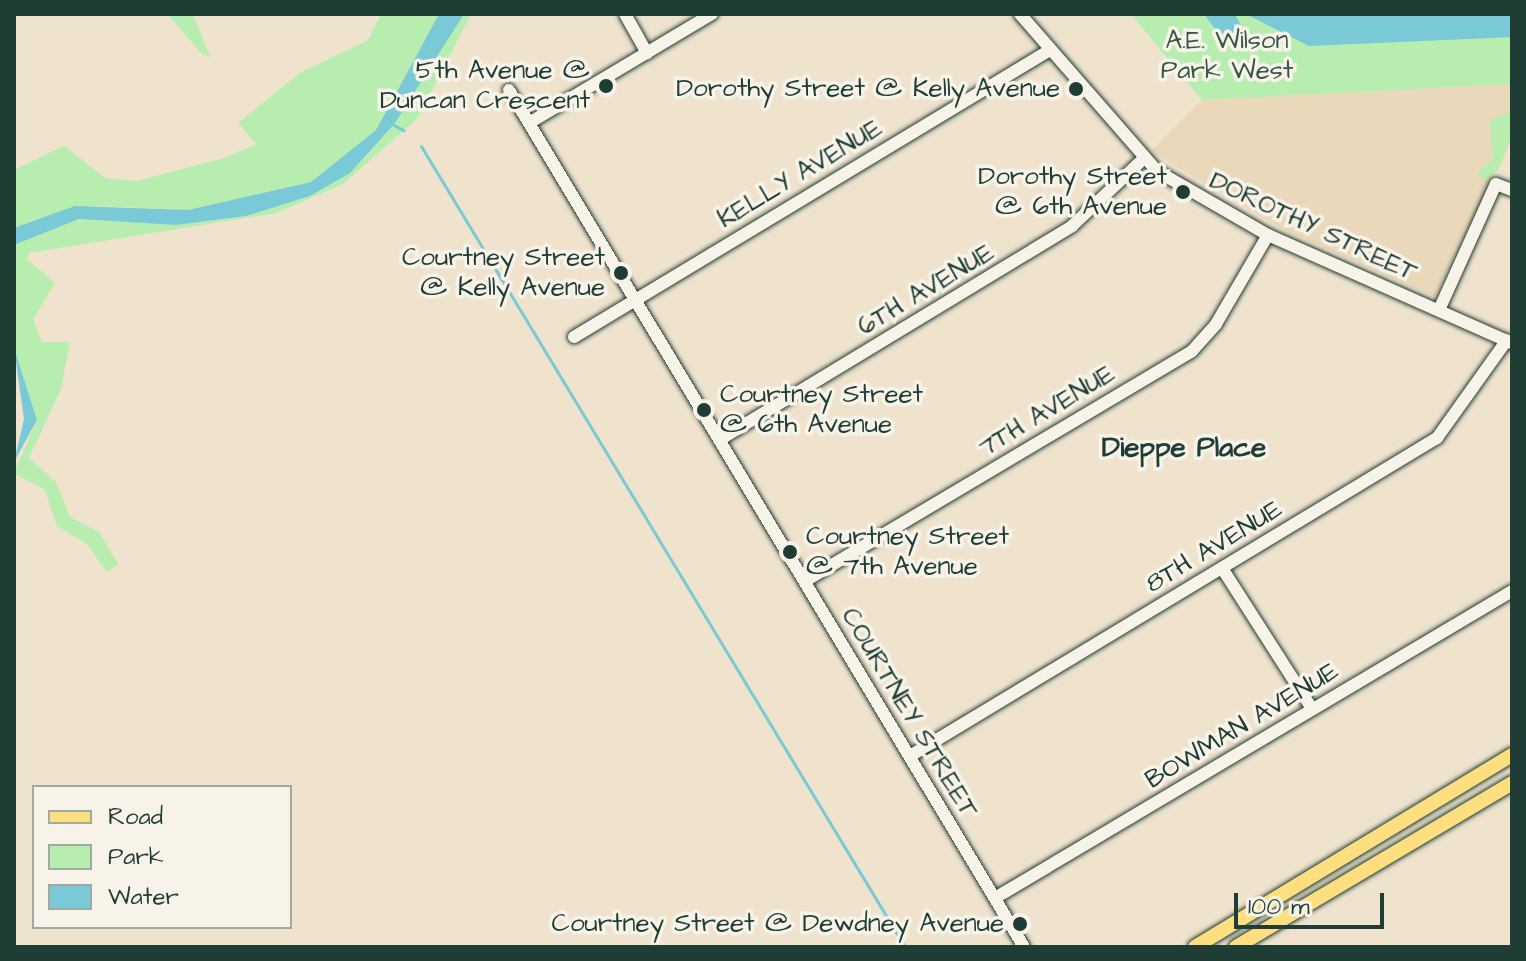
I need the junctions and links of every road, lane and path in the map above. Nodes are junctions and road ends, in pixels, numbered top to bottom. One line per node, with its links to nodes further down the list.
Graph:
1 (625, 14): 5 (street)
2 (712, 14): 5 (street)
3 (1020, 14): 4 (street, DOROTHY STREET)
4 (1050, 50): 8 (street, DOROTHY STREET); 11 (street, KELLY AVENUE)
5 (647, 53): 7 (street)
6 (509, 90): 7 (street, COURTNEY STREET)
7 (529, 123): 11 (street, COURTNEY STREET)
8 (1142, 160): 10 (street, DOROTHY STREET); 15 (street, 6TH AVENUE)
9 (1512, 190): 12 (street)
10 (1268, 235): 12 (street, DOROTHY STREET); 17 (street, 7TH AVENUE)
11 (636, 301): 13 (street, KELLY AVENUE); 15 (street, COURTNEY STREET)
12 (1439, 310): 14 (street, DOROTHY STREET)
13 (574, 337)
14 (1509, 342): 16 (street, 8TH AVENUE)
15 (719, 440): 17 (street, COURTNEY STREET)
16 (1222, 568): 19 (street); 21 (street, 8TH AVENUE)
17 (805, 581): 21 (street, COURTNEY STREET)
18 (1512, 591): 19 (street, BOWMAN AVENUE)
19 (1312, 709): 23 (street, BOWMAN AVENUE)
20 (1512, 755): 25 (main road)
21 (910, 756): 23 (street, COURTNEY STREET)
22 (1512, 783): 26 (main road)
23 (995, 898): 24 (street, COURTNEY STREET)
24 (1024, 947)
25 (1195, 947)
26 (1236, 947)

